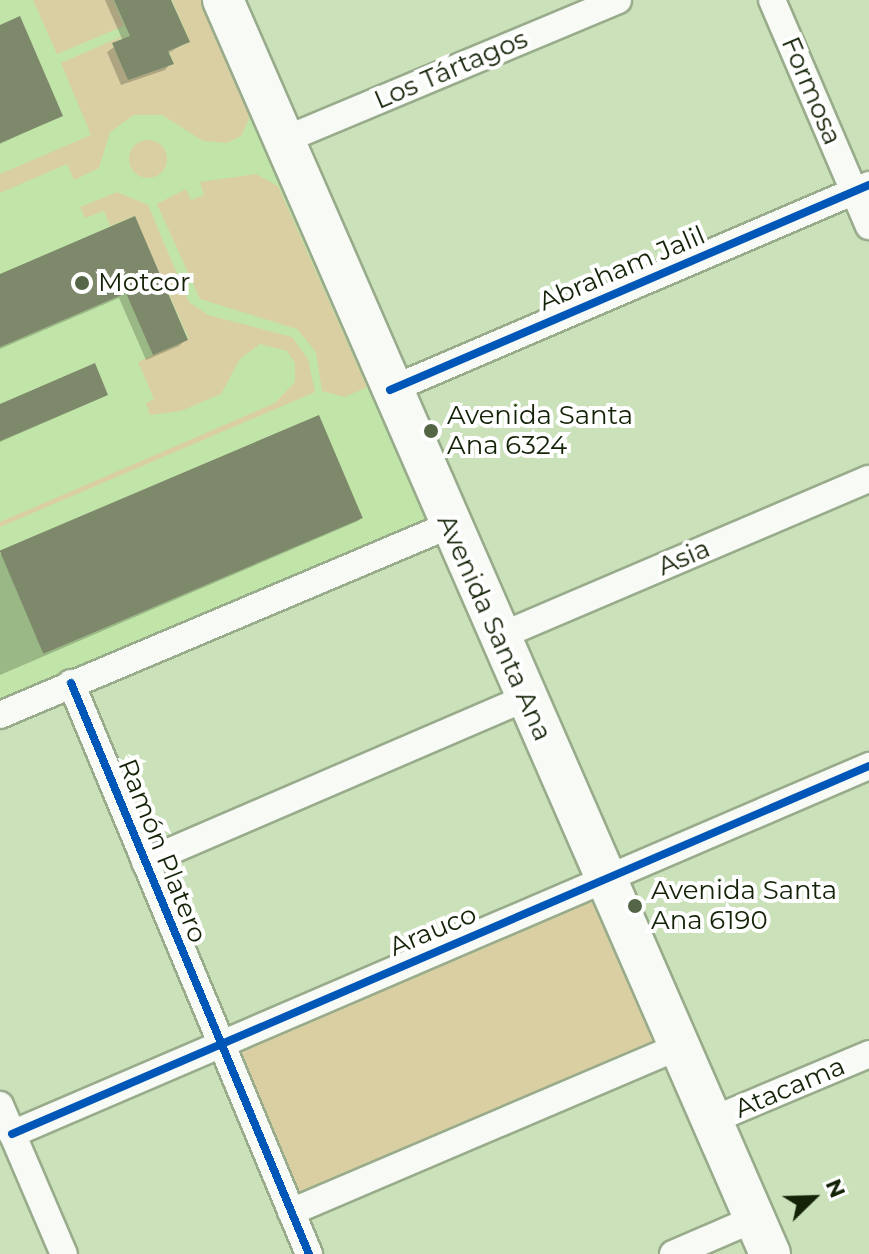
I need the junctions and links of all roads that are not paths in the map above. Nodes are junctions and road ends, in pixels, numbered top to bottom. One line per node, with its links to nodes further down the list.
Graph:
1 (223, 0): 4 (main road, Avenida Santa Ana)
2 (618, 0): 4 (street, Los Tártagos)
3 (772, 0): 5 (street, Formosa)
4 (284, 140): 7 (main road, Avenida Santa Ana)
5 (862, 188): 6 (street, Formosa); 7 (street, Abraham Jalil)
6 (869, 226)
7 (390, 390): 9 (main road, Avenida Santa Ana)
8 (869, 479): 10 (street, Asia)
9 (449, 525): 10 (main road, Avenida Santa Ana); 11 (street)
10 (498, 637): 12 (main road, Avenida Santa Ana)
11 (71, 683): 13 (street); 15 (street, Ramón Platero)
12 (525, 698): 15 (street); 16 (main road, Avenida Santa Ana)
13 (0, 715)
14 (869, 766): 16 (street, Arauco)
15 (145, 862): 17 (street, Ramón Platero)
16 (602, 880): 17 (street, Arauco); 18 (main road, Avenida Santa Ana)
17 (219, 1046): 22 (street, Arauco); 23 (street, Ramón Platero)
18 (677, 1047): 21 (main road, Avenida Santa Ana); 23 (street)
19 (869, 1054): 21 (street, Atacama)
20 (0, 1105): 22 (street)
21 (710, 1121): 24 (main road, Avenida Santa Ana)
22 (12, 1134): 25 (street)
23 (291, 1212): 26 (street, Ramón Platero)
24 (762, 1236): 27 (street)
25 (64, 1254)
26 (309, 1254)
27 (673, 1254)

